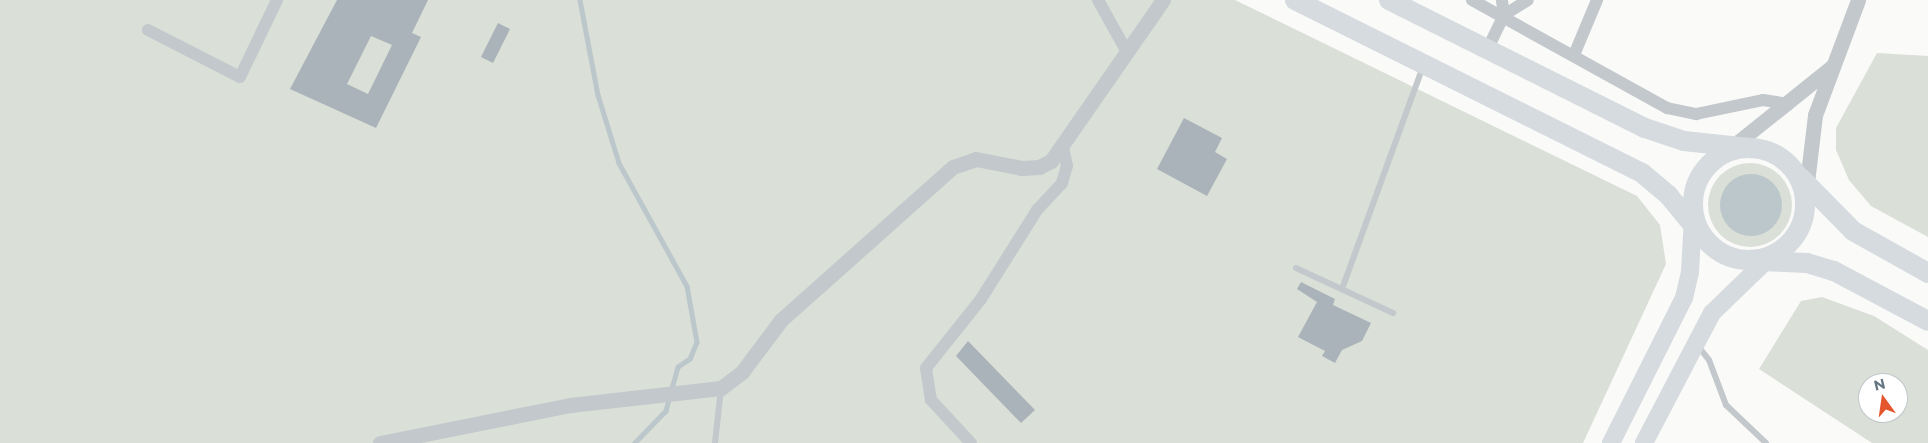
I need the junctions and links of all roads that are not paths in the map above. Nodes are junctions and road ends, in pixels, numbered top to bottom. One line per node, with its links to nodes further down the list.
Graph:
1 (277, 0): 12 (street)
2 (1098, 0): 14 (street)
3 (1163, 0): 14 (street)
4 (1295, 0): 16 (highway)
5 (1389, 0): 13 (highway)
6 (1472, 0): 11 (street)
7 (1502, 0): 11 (street)
8 (1528, 0): 11 (street)
9 (1597, 0): 15 (street)
10 (1858, 0): 17 (street)
11 (1504, 15): 13 (street); 15 (street)
12 (148, 30)
13 (1488, 48): 20 (highway)
14 (1128, 54): 19 (street)
15 (1574, 55): 18 (street)
16 (1424, 62): 22 (highway); 26 (lane)
17 (1834, 65): 18 (street); 21 (street)
18 (1789, 104): 20 (street)
19 (1063, 147): 30 (street); 33 (street)
20 (1737, 148): 21 (highway); 22 (highway)
21 (1804, 186): 23 (highway); 25 (highway)
22 (1695, 224): 23 (highway); 34 (main road)
23 (1764, 259): 28 (highway); 29 (main road)
24 (1296, 268): 26 (lane)
25 (1928, 273)
26 (1342, 289): 27 (lane)
27 (1394, 313)
28 (1928, 320)
29 (1695, 343): 35 (main road); 36 (lane)
30 (715, 390): 31 (street); 32 (lane)
31 (380, 443)
32 (715, 443)
33 (971, 443)
34 (1611, 443)
35 (1644, 443)
36 (1766, 443)

